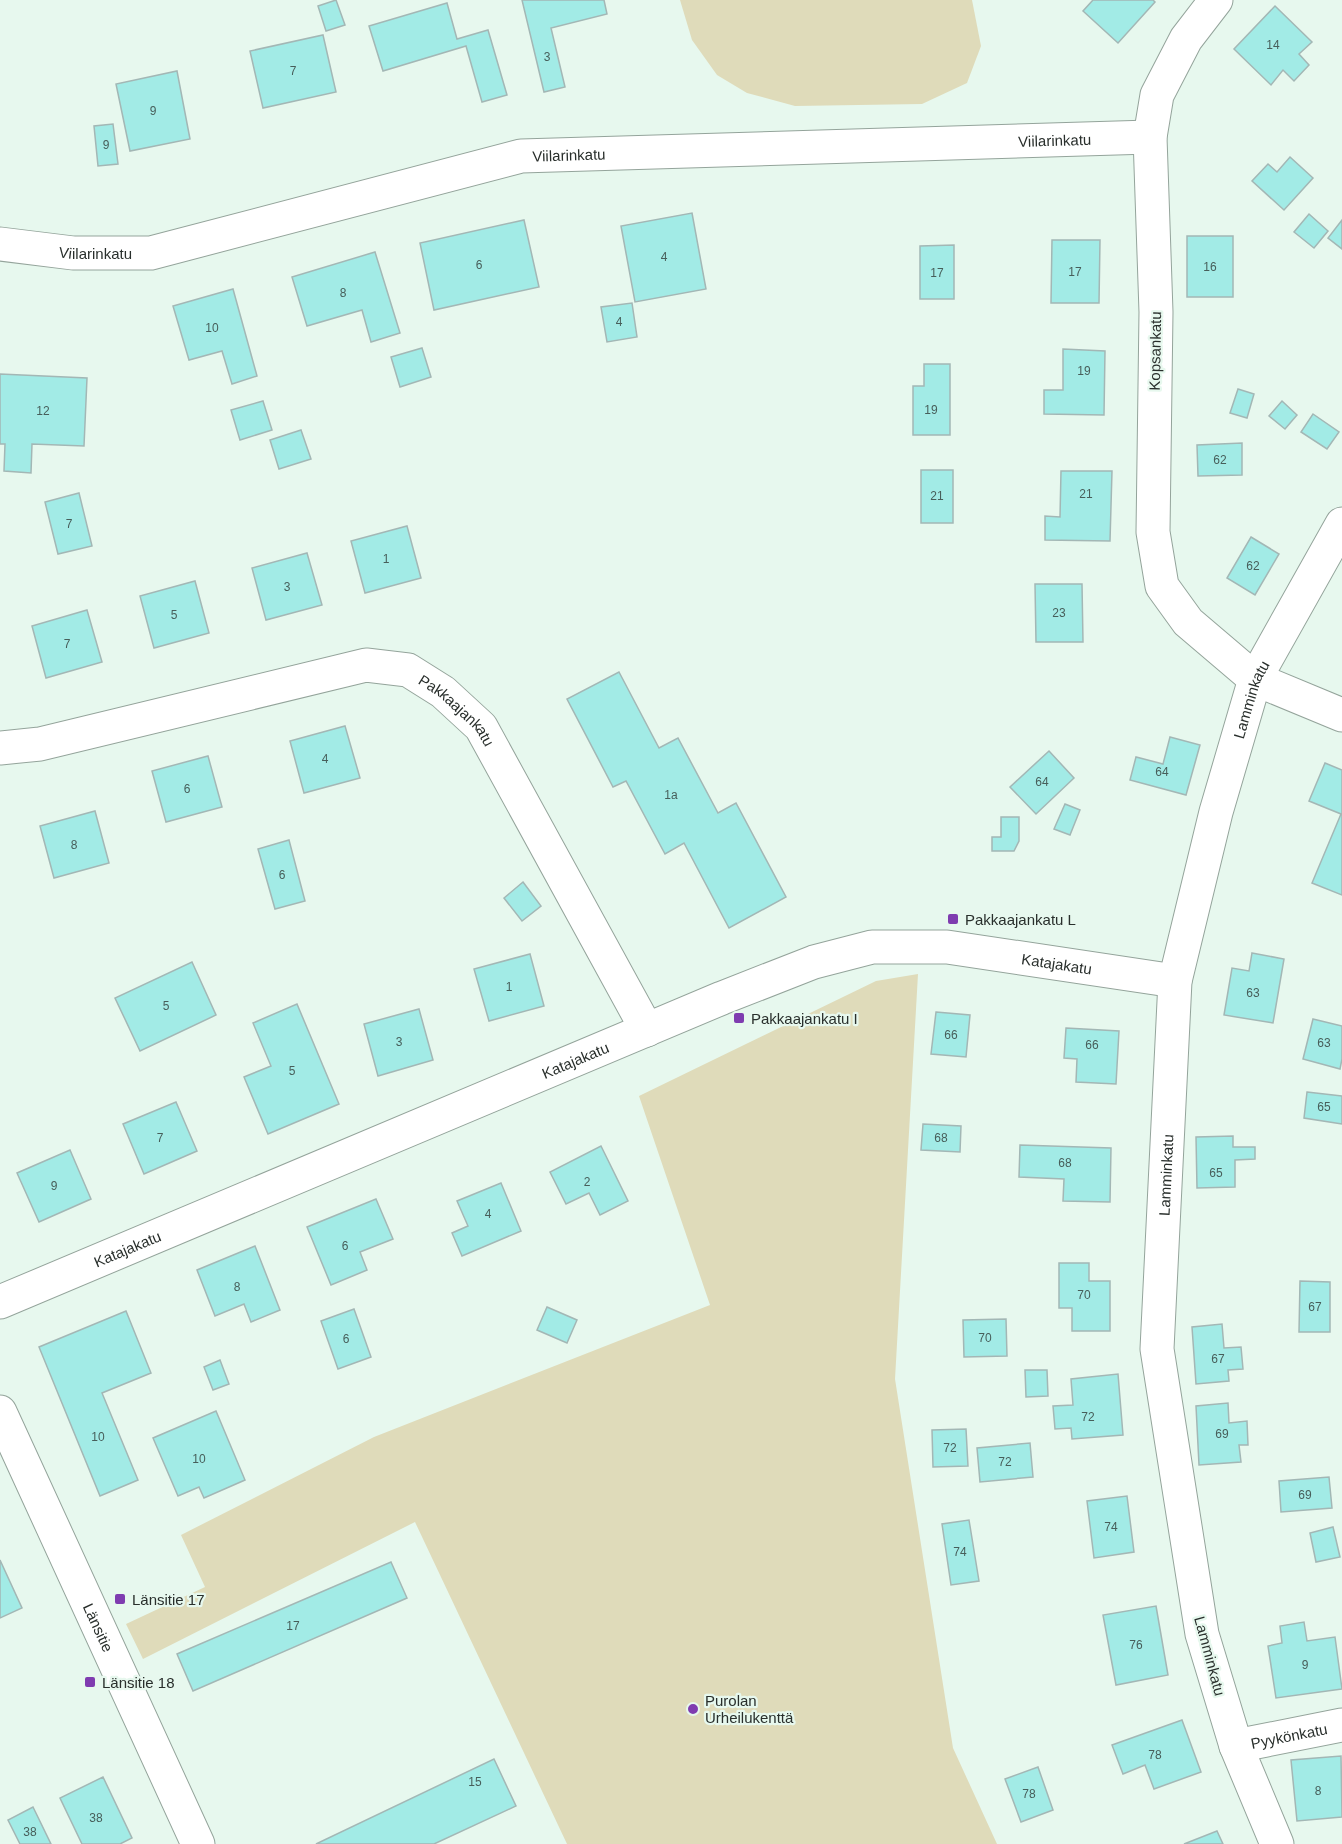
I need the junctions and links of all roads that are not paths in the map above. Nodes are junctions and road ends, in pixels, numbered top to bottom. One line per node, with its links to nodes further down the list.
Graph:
1 (1216, 0): 2 (street, Kopsankatu)
2 (1150, 137): 3 (street, Viilarinkatu); 5 (street, Kopsankatu)
3 (0, 244)
4 (1342, 524): 5 (street, Lamminkatu)
5 (1255, 679): 6 (street, Kopsankatu); 8 (street, Lamminkatu)
6 (1342, 715)
7 (0, 748): 9 (street, Pakkaajankatu)
8 (1175, 981): 9 (street, Katajakatu); 13 (street, Lamminkatu)
9 (647, 1030): 10 (street, Katajakatu)
10 (0, 1302)
11 (4, 1432): 14 (street, Länsitie)
12 (1342, 1725): 13 (street, Pyykönkatu)
13 (1236, 1746): 15 (street, Lamminkatu)
14 (198, 1844)
15 (1277, 1844)

